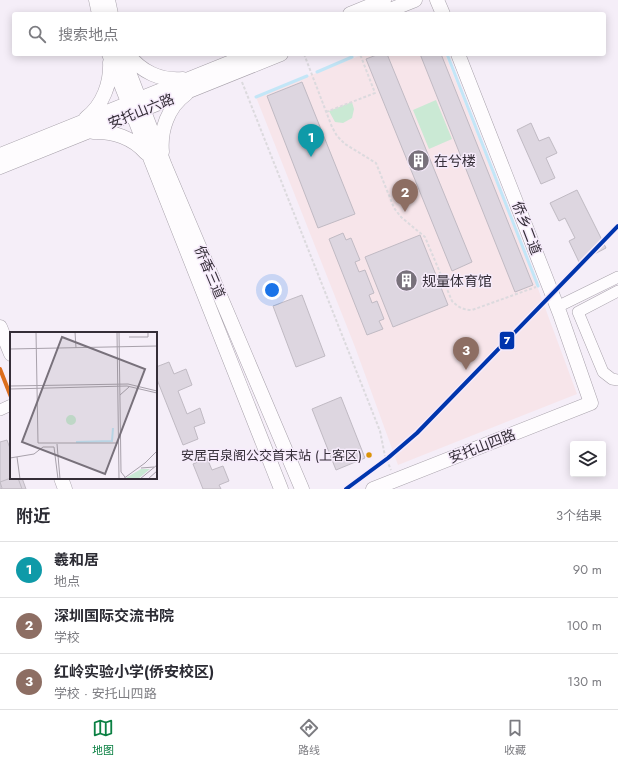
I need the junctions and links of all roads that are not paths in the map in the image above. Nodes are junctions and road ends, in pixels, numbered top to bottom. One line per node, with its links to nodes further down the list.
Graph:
1 (96, 0): 6 (street)
2 (108, 0): 7 (street)
3 (384, 0): 8 (street)
4 (415, 0): 9 (street)
5 (437, 0): 10 (street)
6 (99, 12)
7 (111, 12)
8 (355, 12)
9 (385, 12)
10 (442, 12)
11 (109, 56): 21 (street)
12 (110, 56): 20 (street, 侨香三道)
13 (122, 56): 20 (street, 侨香三道)
14 (130, 56): 18 (street)
15 (246, 56): 18 (street, 安托山六路)
16 (276, 56): 19 (street, 安托山六路)
17 (459, 56): 29 (street, 侨乡二道)
18 (197, 76): 20 (street, 安托山六路)
19 (192, 90): 20 (street, 安托山六路); 25 (street)
20 (135, 107): 21 (street, 安托山六路); 22 (street, 安托山六路); 24 (street, 侨香三道); 25 (street, 侨香三道)
21 (71, 127): 23 (street, 安托山六路)
22 (85, 133): 24 (street); 26 (street, 安托山六路)
23 (0, 155)
24 (151, 161): 38 (street, 侨香三道)
25 (165, 166): 39 (street, 侨香三道)
26 (0, 167)
27 (618, 277): 29 (street)
28 (618, 291): 32 (street)
29 (557, 307): 33 (street, 侨乡二道)
30 (0, 327): 31 (street)
31 (10, 352)
32 (618, 380)
33 (591, 403): 40 (street, 安托山四路)
34 (10, 405): 35 (street)
35 (0, 410)
36 (61, 479): 37 (street)
37 (65, 489)
38 (282, 489)
39 (302, 489)
40 (373, 489)

